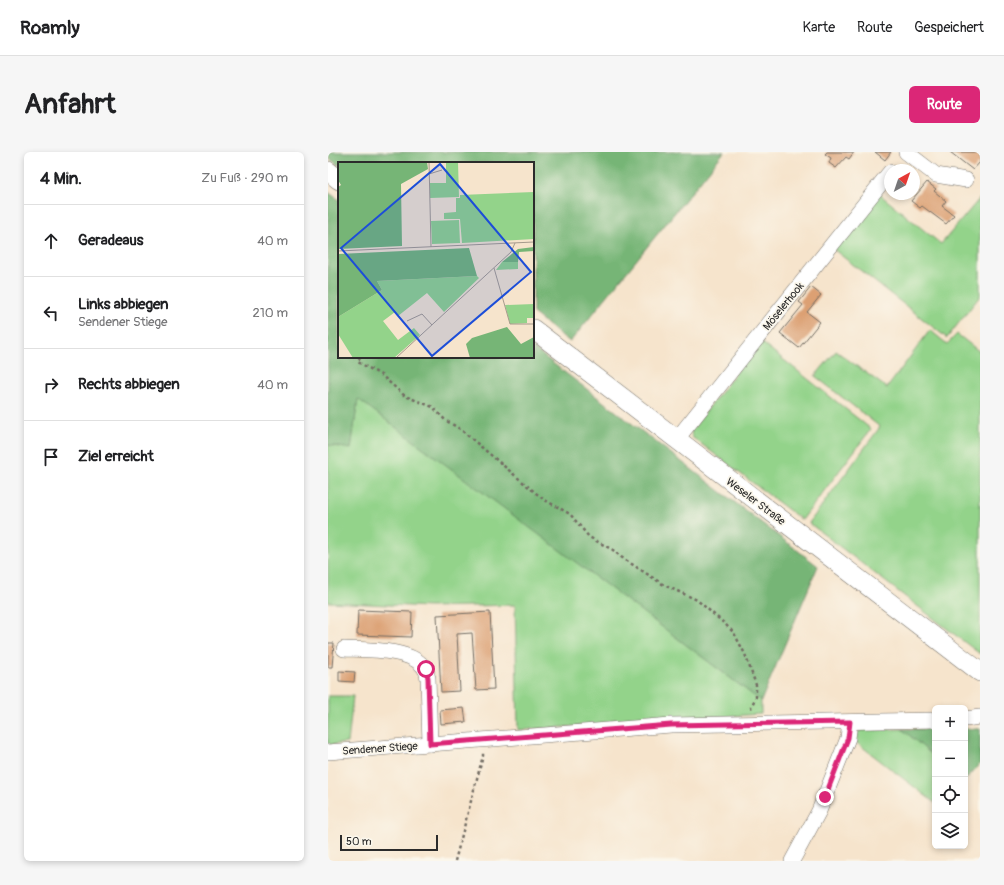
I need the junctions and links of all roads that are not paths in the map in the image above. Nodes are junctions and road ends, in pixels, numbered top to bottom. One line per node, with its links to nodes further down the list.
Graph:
1 (906, 152): 2 (street); 6 (street)
2 (897, 164)
3 (328, 171): 4 (main road)
4 (338, 179)
5 (884, 180): 8 (street, Möselerhook)
6 (966, 180)
7 (534, 330): 8 (main road, Weseler Straße)
8 (676, 440): 10 (main road, Weseler Straße)
9 (344, 649): 15 (street)
10 (980, 672)
11 (980, 717): 12 (street)
12 (968, 719)
13 (932, 720): 14 (street, Sendener Stiege)
14 (850, 722): 15 (street, Sendener Stiege); 17 (street)
15 (430, 744): 16 (street, Sendener Stiege)
16 (328, 752)
17 (792, 861)

